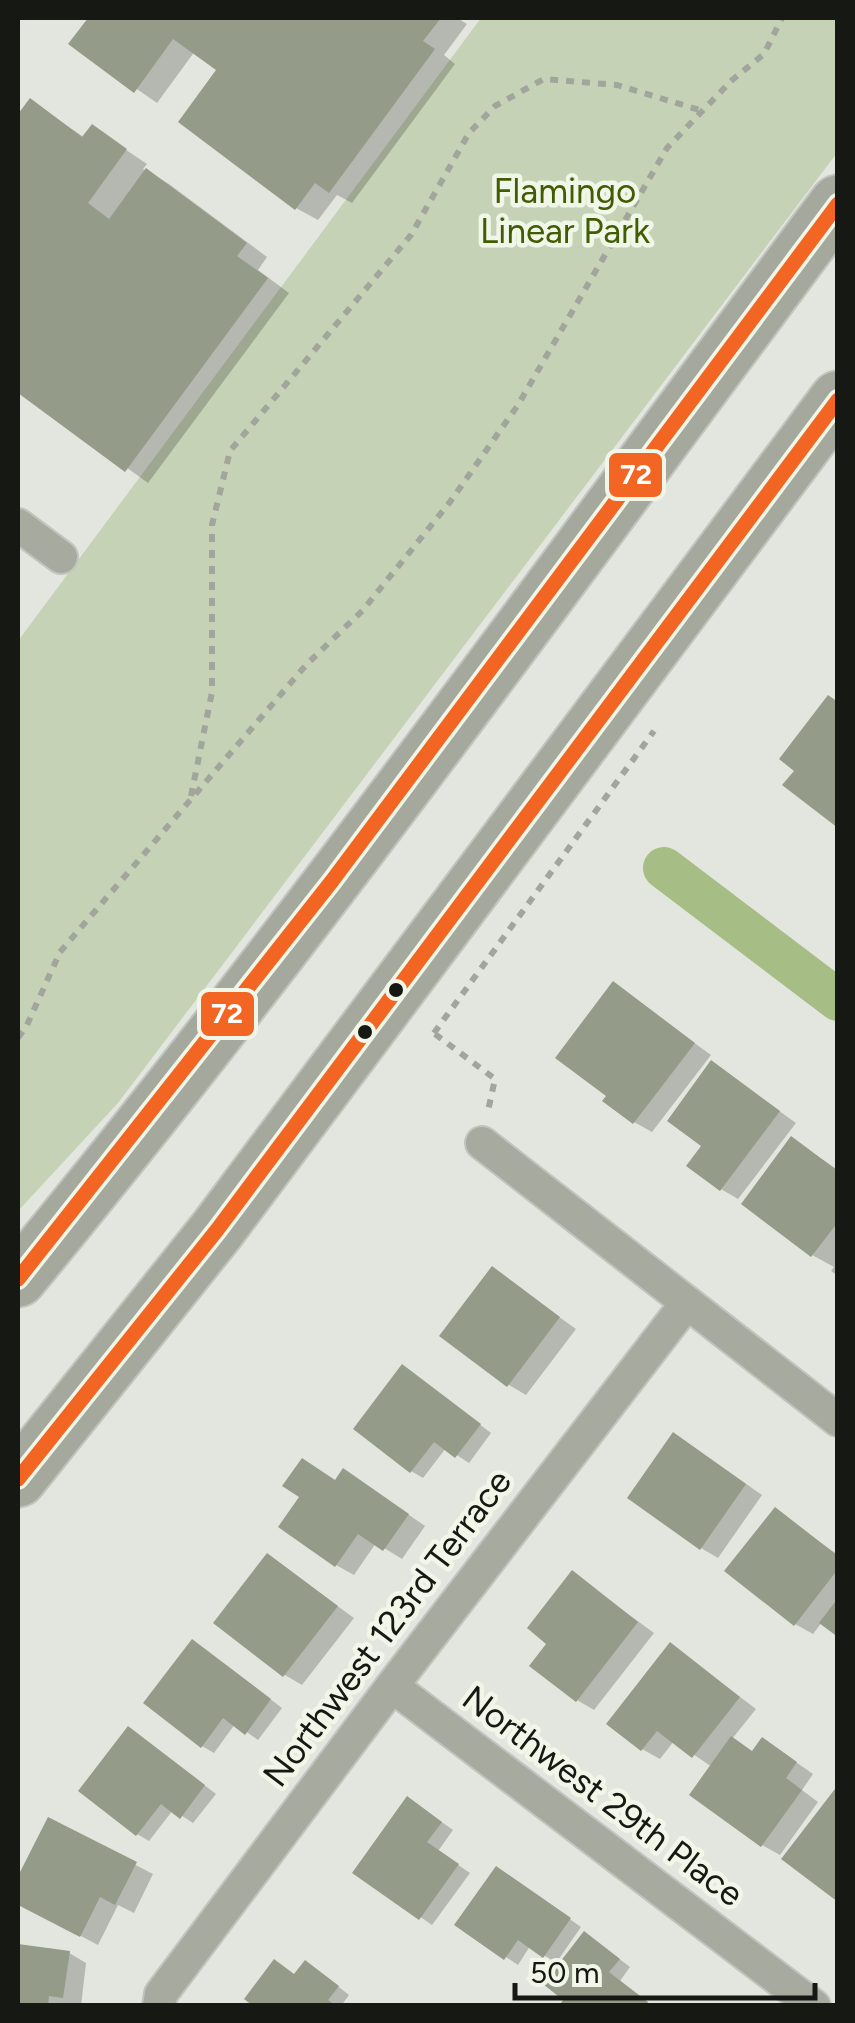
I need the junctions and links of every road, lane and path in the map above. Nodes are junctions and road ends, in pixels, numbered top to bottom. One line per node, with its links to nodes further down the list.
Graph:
1 (782, 18): 2 (path)
2 (703, 111): 8 (path); 8 (path)
3 (838, 204): 13 (highway)
4 (838, 400): 9 (highway)
5 (18, 525): 6 (street)
6 (61, 557)
7 (664, 717): 10 (path)
8 (191, 797): 11 (path)
9 (390, 1000): 10 (path); 16 (highway)
10 (434, 1033): 12 (path)
11 (18, 1038)
12 (482, 1144): 14 (street)
13 (18, 1279)
14 (686, 1304): 15 (street); 17 (street, Northwest 123rd Terrace)
15 (838, 1420)
16 (18, 1479)
17 (392, 1686): 18 (street, Northwest 123rd Terrace); 19 (street, Northwest 29th Place)
18 (159, 2006)
19 (814, 2006)

